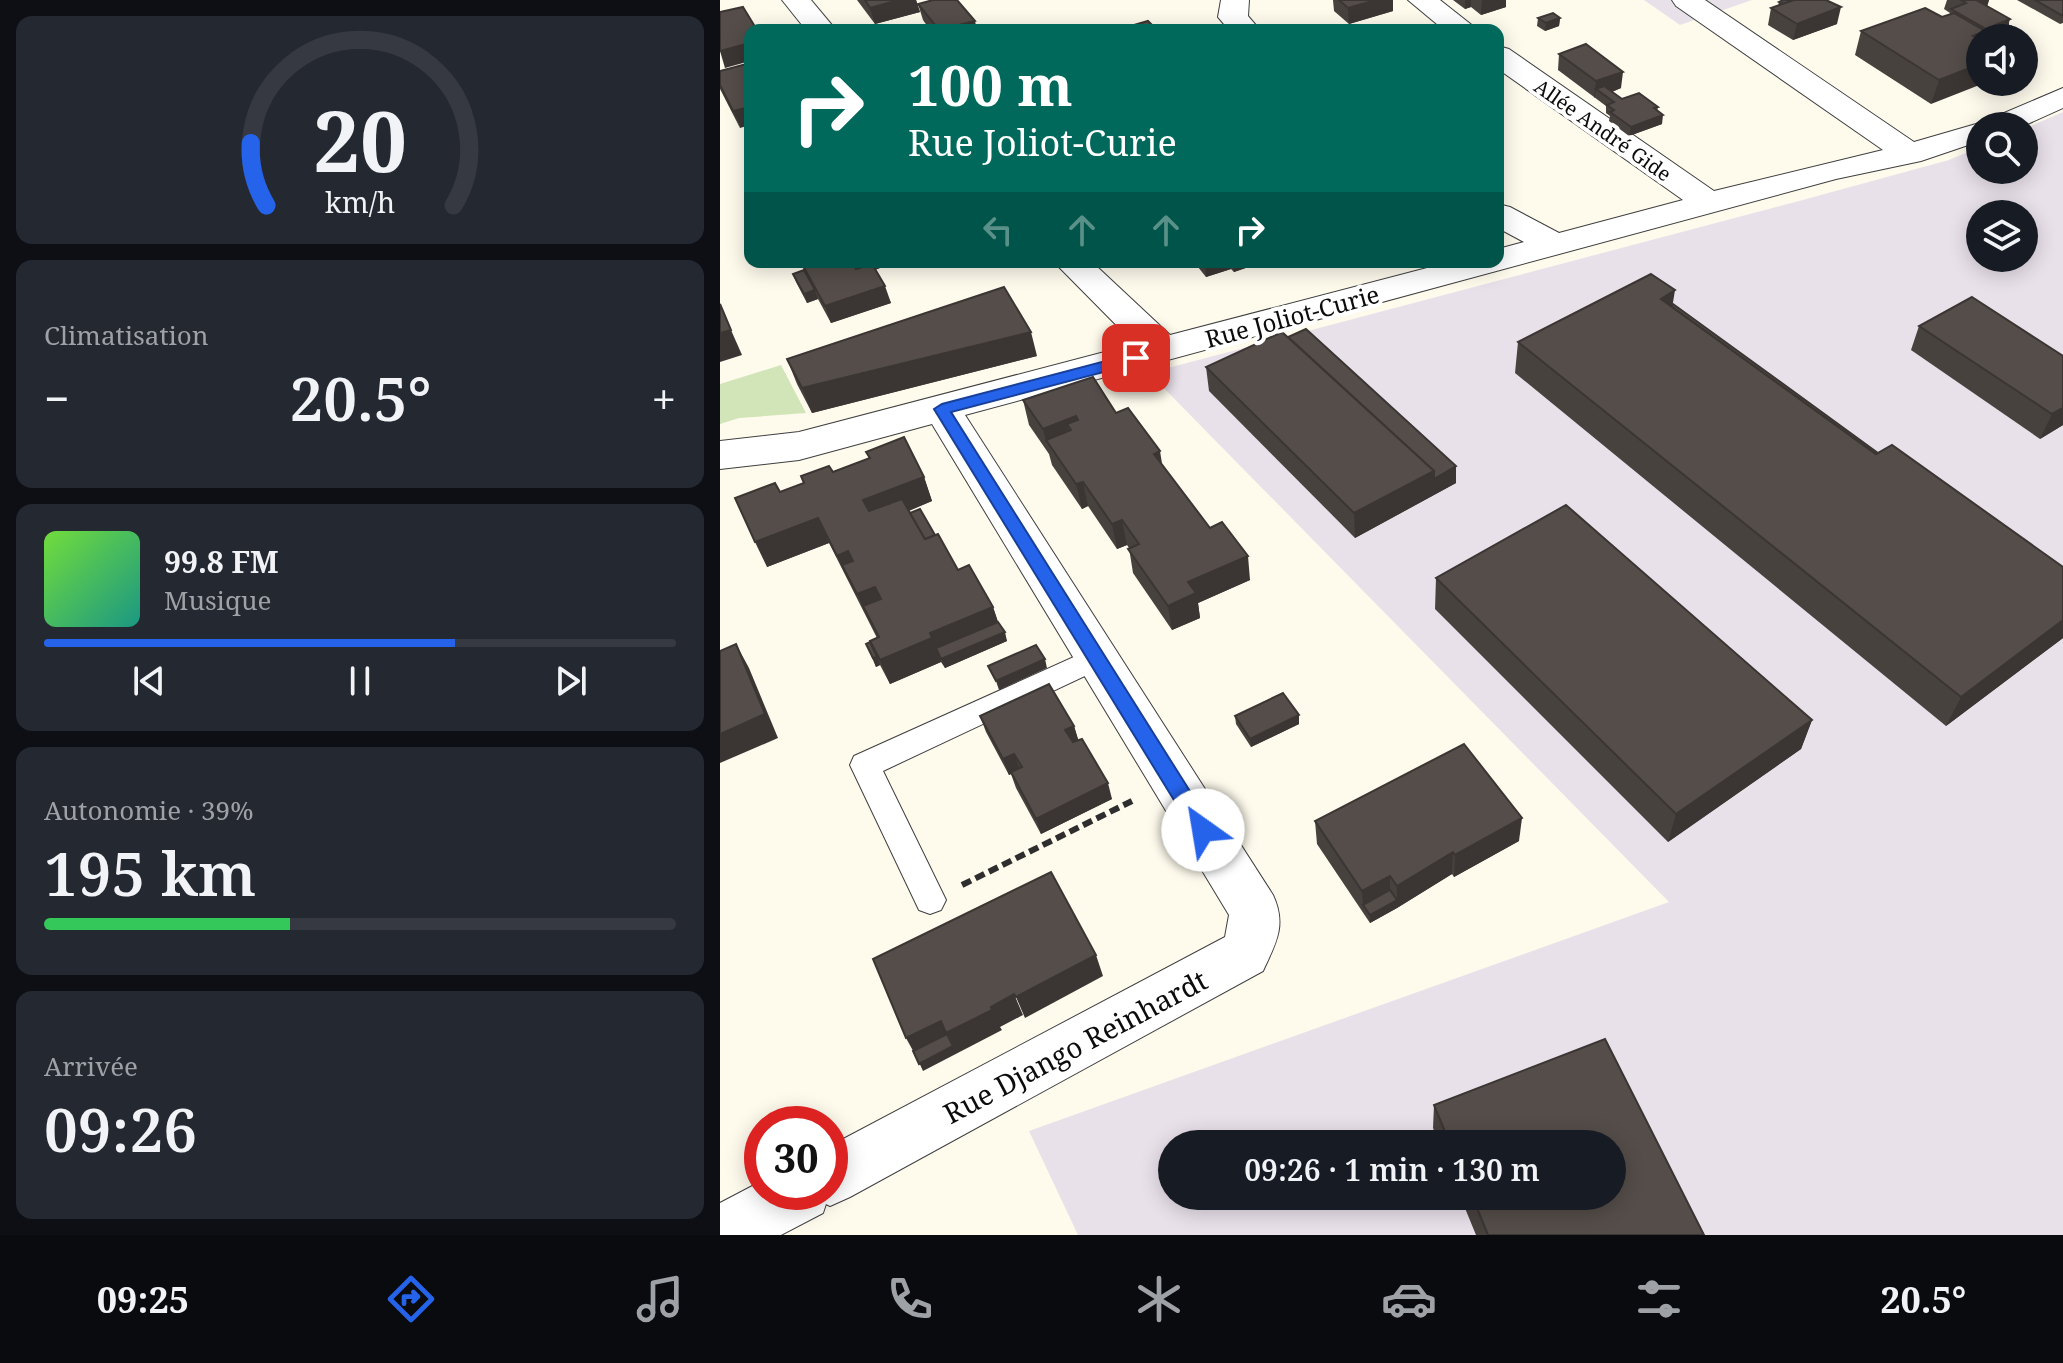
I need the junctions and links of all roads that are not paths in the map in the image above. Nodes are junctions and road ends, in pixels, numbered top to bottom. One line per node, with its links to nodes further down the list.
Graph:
1 (796, 0): 5 (street)
2 (1235, 0): 6 (street)
3 (1422, 0): 7 (street)
4 (1686, 0): 12 (street)
5 (816, 24)
6 (1239, 24)
7 (1455, 24)
8 (1504, 59): 13 (street, Allée André Gide)
9 (2063, 97): 10 (street)
10 (2028, 112)
11 (1966, 136): 12 (street)
12 (1910, 154): 13 (street)
13 (1709, 203): 15 (street)
14 (1504, 217): 15 (street)
15 (1555, 245): 16 (street)
16 (1504, 258)
17 (1078, 268): 19 (street)
18 (1469, 268): 19 (street, Rue Joliot-Curie)
19 (1164, 351): 20 (street, Rue Joliot-Curie)
20 (942, 409): 21 (street, Rue Joliot-Curie); 22 (street, Rue Django Reinhardt)
21 (720, 455)
22 (1096, 658): 23 (lane); 24 (street, Rue Django Reinhardt)
23 (930, 900)
24 (848, 1167)
25 (770, 1210): 26 (street)
26 (732, 1232)

